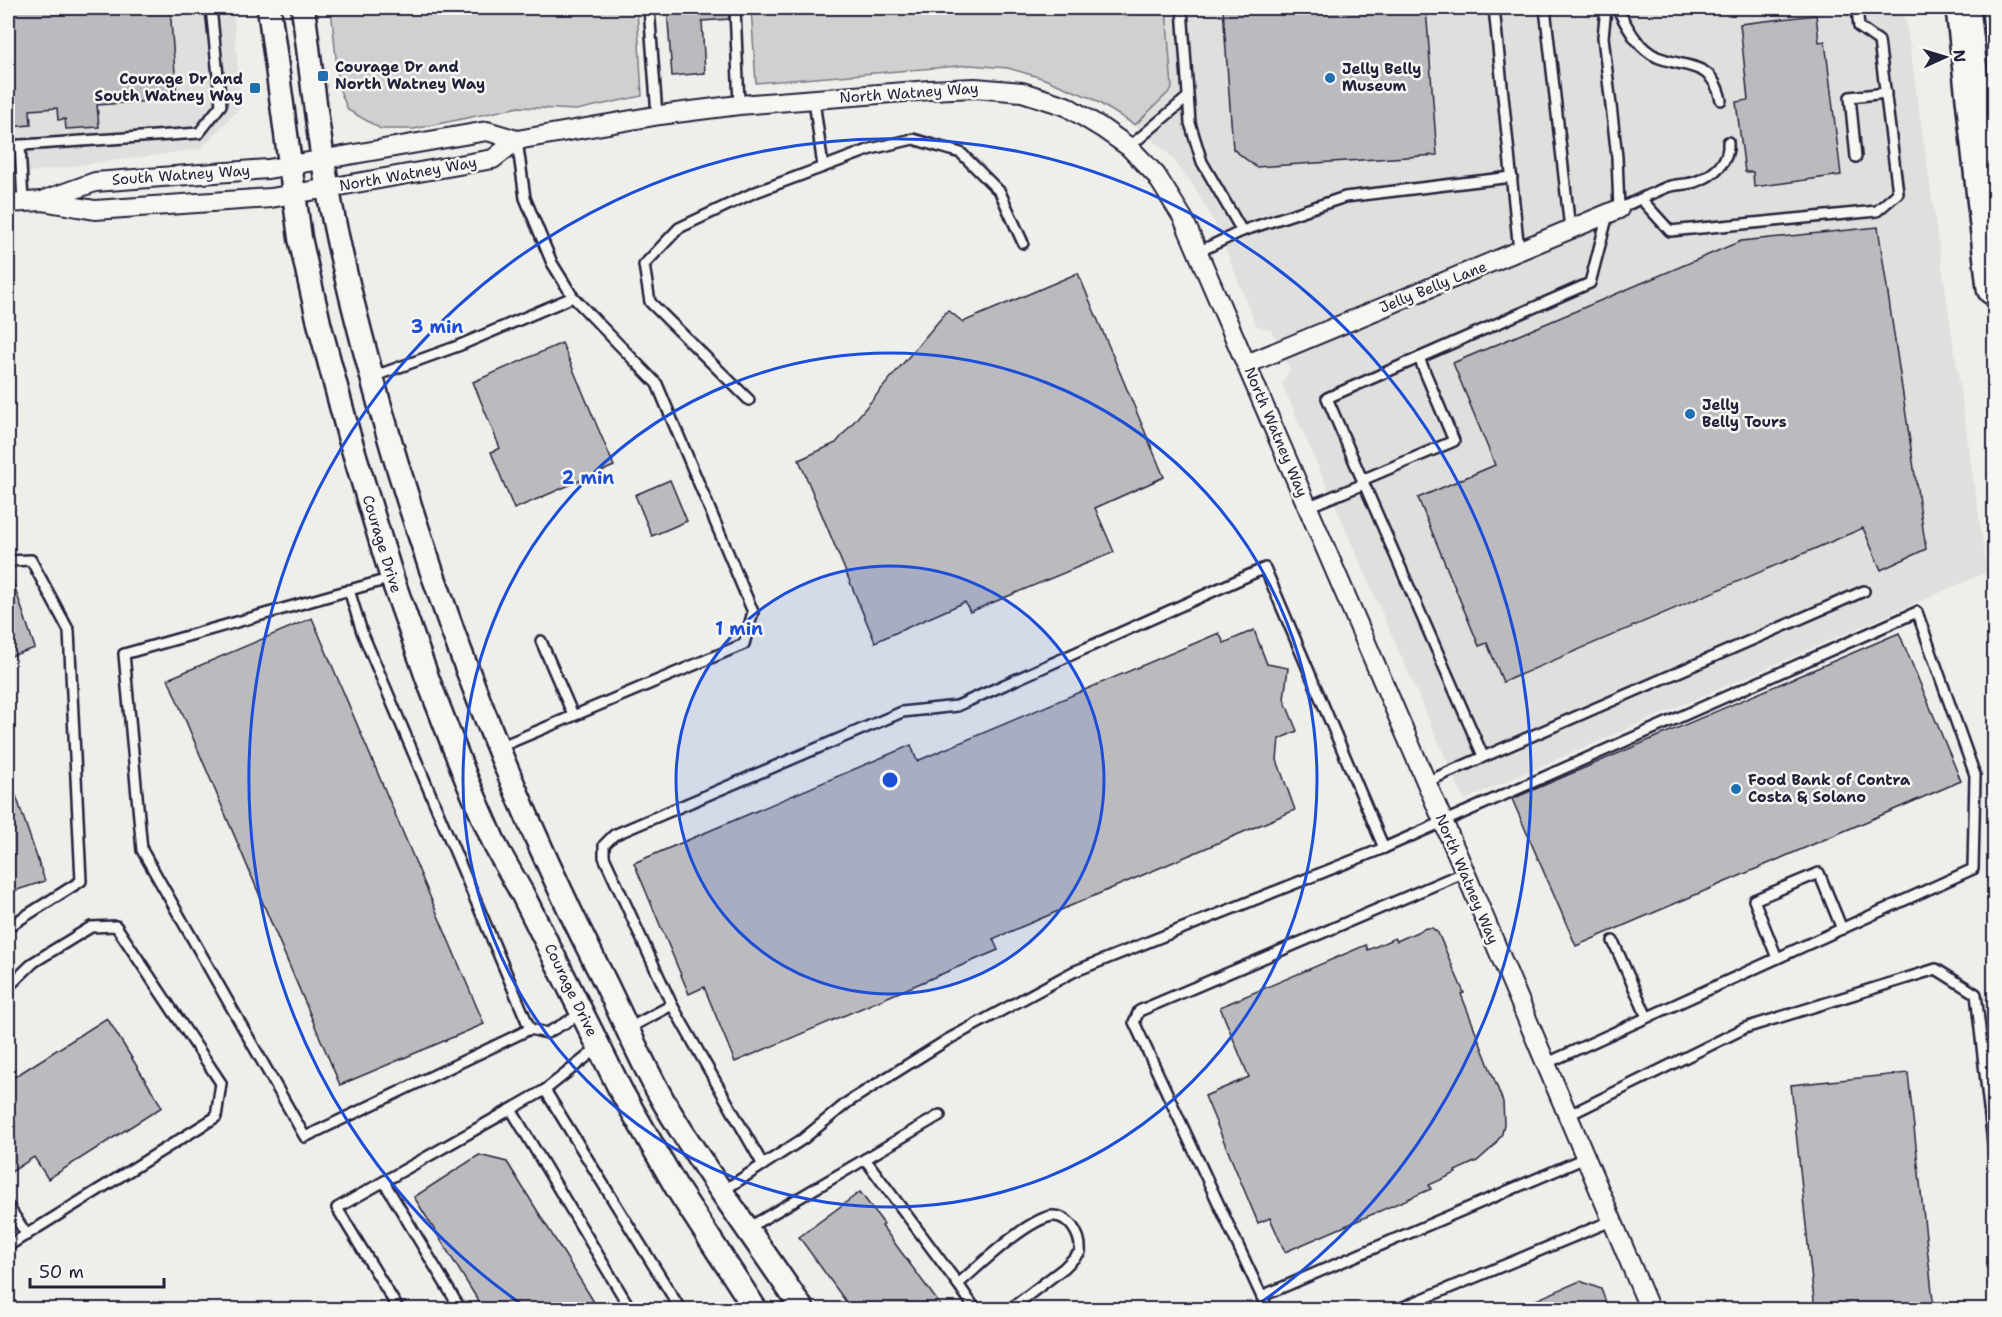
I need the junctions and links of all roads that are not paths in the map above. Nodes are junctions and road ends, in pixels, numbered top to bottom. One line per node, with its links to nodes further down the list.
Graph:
1 (212, 8): 23 (lane)
2 (269, 8): 27 (street, Courage Drive)
3 (303, 8): 26 (street)
4 (649, 8): 19 (lane)
5 (735, 8): 18 (lane)
6 (1182, 8): 15 (lane)
7 (1494, 8): 30 (lane)
8 (1545, 8): 36 (lane)
9 (1606, 8): 35 (lane)
10 (1617, 8): 17 (lane)
11 (1857, 8): 14 (lane)
12 (1944, 8): 29 (highway)
13 (1963, 8): 29 (highway)
14 (1886, 93): 25 (lane); 33 (lane)
15 (1188, 97): 24 (lane); 37 (lane)
16 (814, 100): 18 (street, North Watney Way); 24 (street, North Watney Way); 28 (lane)
17 (1721, 100)
18 (739, 105): 19 (street, North Watney Way)
19 (657, 115): 20 (street, North Watney Way)
20 (517, 140): 26 (street, North Watney Way); 31 (street, North Watney Way); 42 (lane)
21 (1728, 142): 33 (lane)
22 (8, 146): 23 (lane)
23 (20, 146): 34 (lane)
24 (1129, 147): 40 (street, North Watney Way)
25 (1856, 157)
26 (324, 159): 27 (street, South Watney Way); 31 (street)
27 (290, 165): 32 (street, Courage Drive); 34 (street, South Watney Way)
28 (823, 167): 38 (lane); 46 (lane)
29 (1982, 176): 41 (highway)
30 (1512, 177): 37 (lane); 39 (lane)
31 (328, 189): 32 (street, North Watney Way); 45 (street)
32 (294, 194): 34 (street, South Watney Way); 50 (street, Courage Drive)
33 (1641, 199): 35 (lane)
34 (24, 202)
35 (1614, 211): 36 (street, Jelly Belly Lane); 43 (lane)
36 (1570, 229): 39 (street, Jelly Belly Lane)
37 (1242, 231): 40 (lane)
38 (1023, 243)
39 (1519, 251): 44 (street, Jelly Belly Lane)
40 (1198, 252): 44 (street, North Watney Way)
41 (1995, 288)
42 (573, 297): 45 (lane); 54 (lane)
43 (1419, 358): 47 (lane); 47 (lane)
44 (1247, 364): 48 (street, North Watney Way)
45 (372, 377): 55 (street)
46 (749, 400)
47 (1363, 482): 48 (lane); 56 (lane)
48 (1307, 507): 57 (street, North Watney Way)
49 (8, 561): 61 (lane)
50 (392, 578): 51 (lane); 67 (street, Courage Drive)
51 (349, 590): 69 (lane); 69 (lane)
52 (1864, 591): 56 (lane)
53 (541, 641): 54 (lane)
54 (573, 716): 55 (lane)
55 (497, 748): 70 (street)
56 (1483, 756): 57 (lane)
57 (1426, 782): 58 (street, North Watney Way)
58 (1443, 823): 59 (lane); 60 (street, North Watney Way); 62 (lane)
59 (1384, 848): 66 (lane); 80 (lane)
60 (1465, 872): 72 (street, North Watney Way); 89 (lane)
61 (8, 927)
62 (1842, 929): 64 (lane); 64 (lane)
63 (1612, 941): 68 (lane)
64 (1778, 958): 68 (lane)
65 (8, 987): 86 (lane)
66 (672, 1005): 70 (lane); 80 (lane)
67 (583, 1013): 69 (lane); 71 (street, Courage Drive)
68 (1647, 1017): 72 (lane)
69 (530, 1029)
70 (627, 1029): 71 (street, Courage Drive); 82 (street)
71 (599, 1047): 73 (lane); 94 (street, Courage Drive)
72 (1545, 1064): 76 (street, North Watney Way)
73 (545, 1090): 74 (lane); 93 (lane)
74 (512, 1111): 81 (lane); 92 (lane)
75 (940, 1115): 79 (lane)
76 (1567, 1116): 77 (lane); 78 (street, North Watney Way)
77 (1995, 1152)
78 (1585, 1158): 84 (street, North Watney Way); 89 (lane)
79 (865, 1159): 85 (lane); 88 (lane)
80 (763, 1165): 82 (lane)
81 (384, 1182): 90 (lane); 91 (lane)
82 (721, 1192): 85 (street)
83 (8, 1206): 86 (lane)
84 (1611, 1221): 99 (lane); 100 (street, North Watney Way)
85 (748, 1228): 95 (street)
86 (27, 1235): 87 (lane)
87 (8, 1246)
88 (958, 1284): 96 (lane); 97 (lane)
89 (1262, 1296): 98 (lane)
90 (399, 1310)
91 (461, 1310)
92 (631, 1310)
93 (681, 1310)
94 (756, 1310)
95 (803, 1310)
96 (976, 1310)
97 (1009, 1310)
98 (1268, 1310)
99 (1396, 1310)
100 (1650, 1310)

